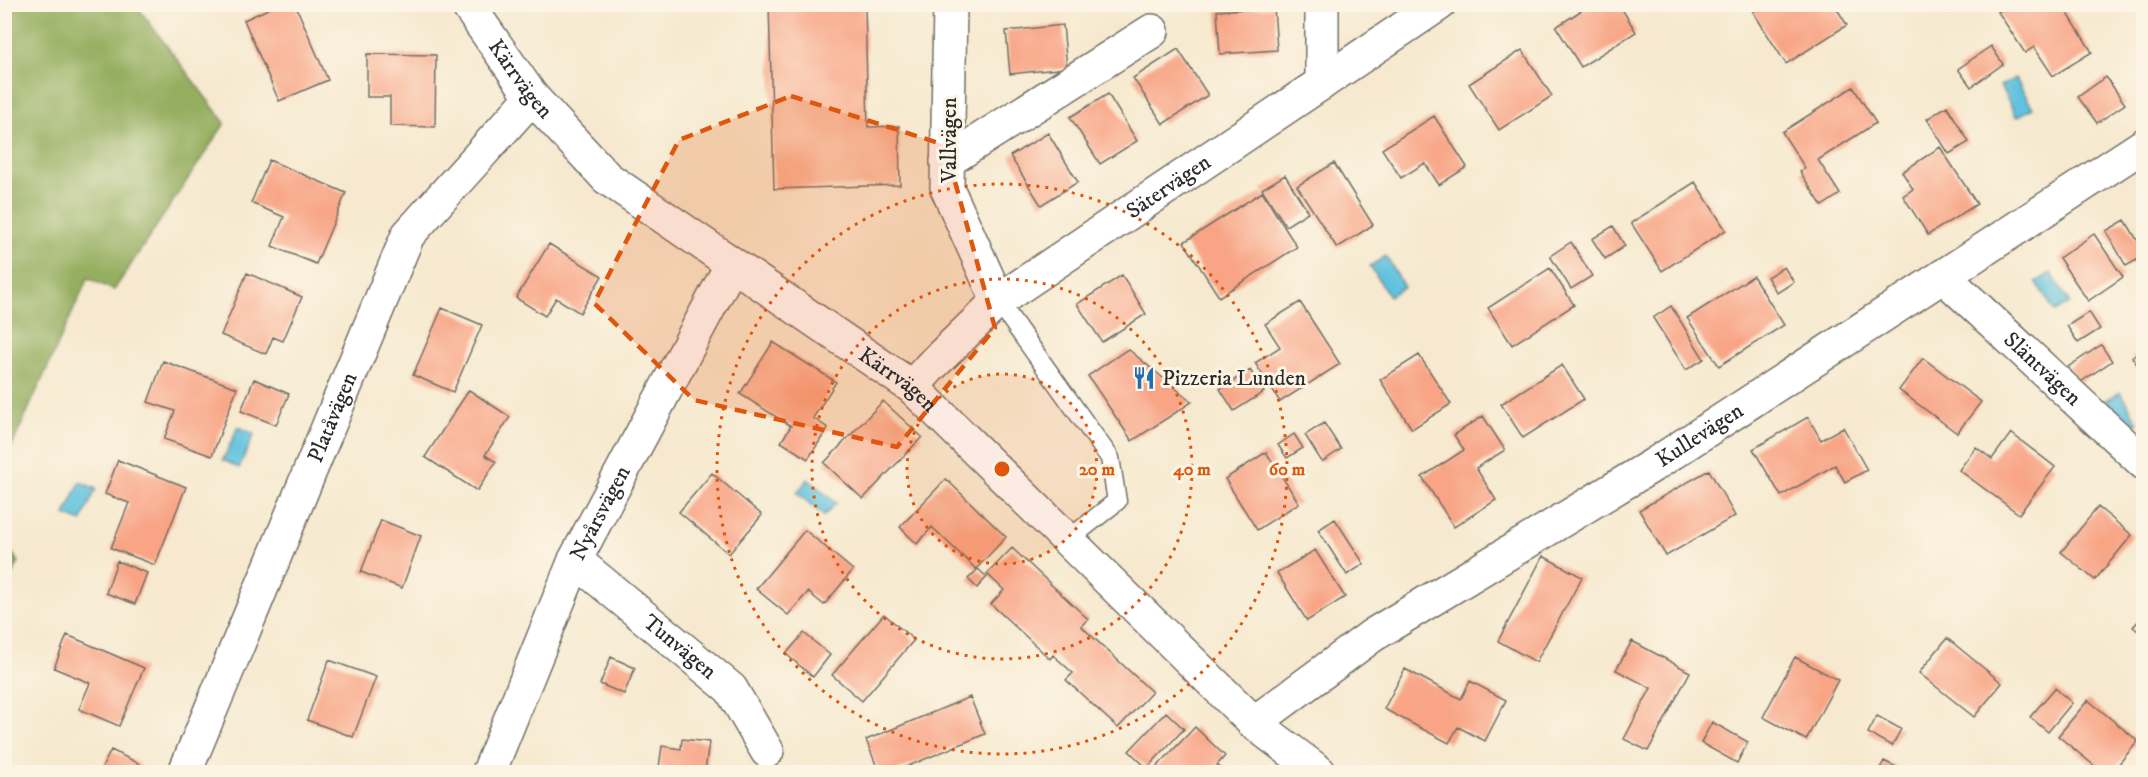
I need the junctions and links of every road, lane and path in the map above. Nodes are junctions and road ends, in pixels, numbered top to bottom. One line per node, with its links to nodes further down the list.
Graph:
1 (467, 4): 7 (street, Kärrvägen)
2 (950, 4): 9 (street, Vallvägen)
3 (1322, 4): 6 (street)
4 (1439, 4): 6 (street, Sätervägen)
5 (1152, 31): 9 (street)
6 (1322, 83): 12 (street, Sätervägen)
7 (532, 97): 10 (street, Kärrvägen); 19 (street, Platåvägen)
8 (2144, 145): 11 (street, Kullevägen)
9 (947, 161): 12 (street, Vallvägen)
10 (732, 264): 13 (street, Kärrvägen); 16 (street, Nyårsvägen)
11 (1943, 276): 14 (street, Släntvägen); 17 (street, Kullevägen)
12 (998, 301): 13 (street, Sätervägen); 15 (lane)
13 (912, 387): 15 (street, Kärrvägen)
14 (2144, 463)
15 (1068, 540): 17 (street, Kärrvägen)
16 (575, 560): 18 (street, Tunvägen); 20 (street, Nyårsvägen)
17 (1254, 723): 21 (street, Kärrvägen)
18 (767, 751)
19 (185, 772)
20 (489, 772)
21 (1315, 772)

